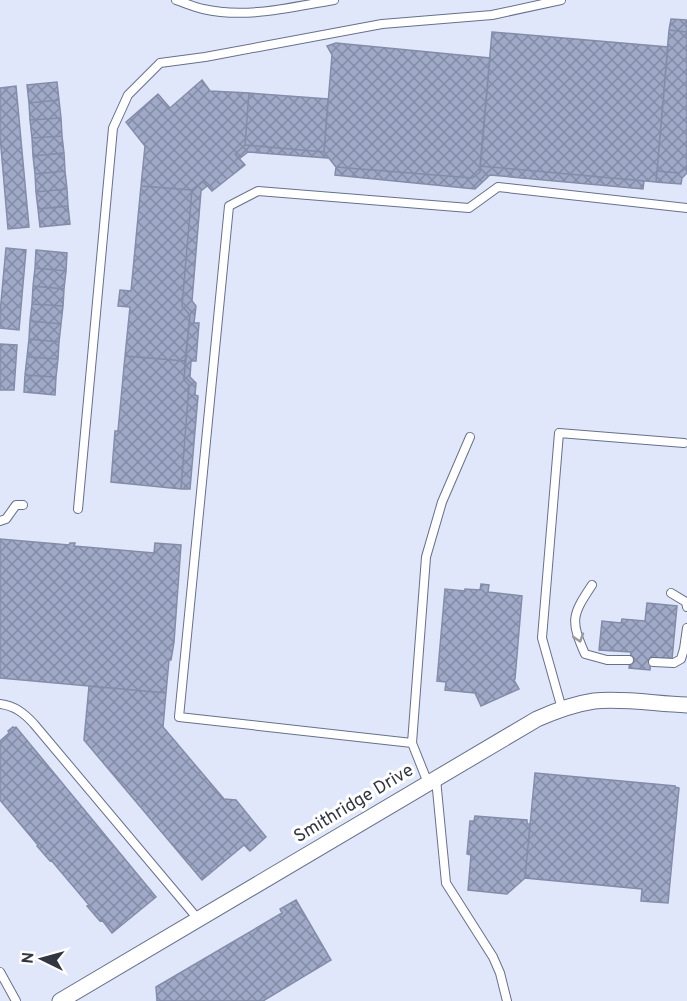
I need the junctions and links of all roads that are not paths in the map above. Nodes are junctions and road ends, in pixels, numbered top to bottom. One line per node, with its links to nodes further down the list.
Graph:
1 (176, 0): 2 (lane)
2 (334, 0)
3 (561, 0): 8 (lane)
4 (687, 208): 19 (lane)
5 (470, 437): 19 (lane)
6 (684, 442): 18 (lane)
7 (23, 505): 9 (lane)
8 (78, 509)
9 (0, 521)
10 (592, 585): 14 (lane, one-way to 14)
11 (671, 593): 12 (lane)
12 (687, 607)
13 (687, 627): 15 (lane)
14 (628, 660)
15 (653, 662)
16 (0, 704): 21 (lane)
17 (687, 705): 18 (street, Smithridge Drive)
18 (562, 708): 20 (street, Smithridge Drive)
19 (412, 743): 20 (lane)
20 (432, 781): 21 (street, Smithridge Drive); 26 (lane)
21 (198, 920): 25 (street, Smithridge Drive)
22 (0, 972): 23 (lane)
23 (4, 987): 24 (lane)
24 (16, 1001)
25 (60, 1001)
26 (507, 1001)

